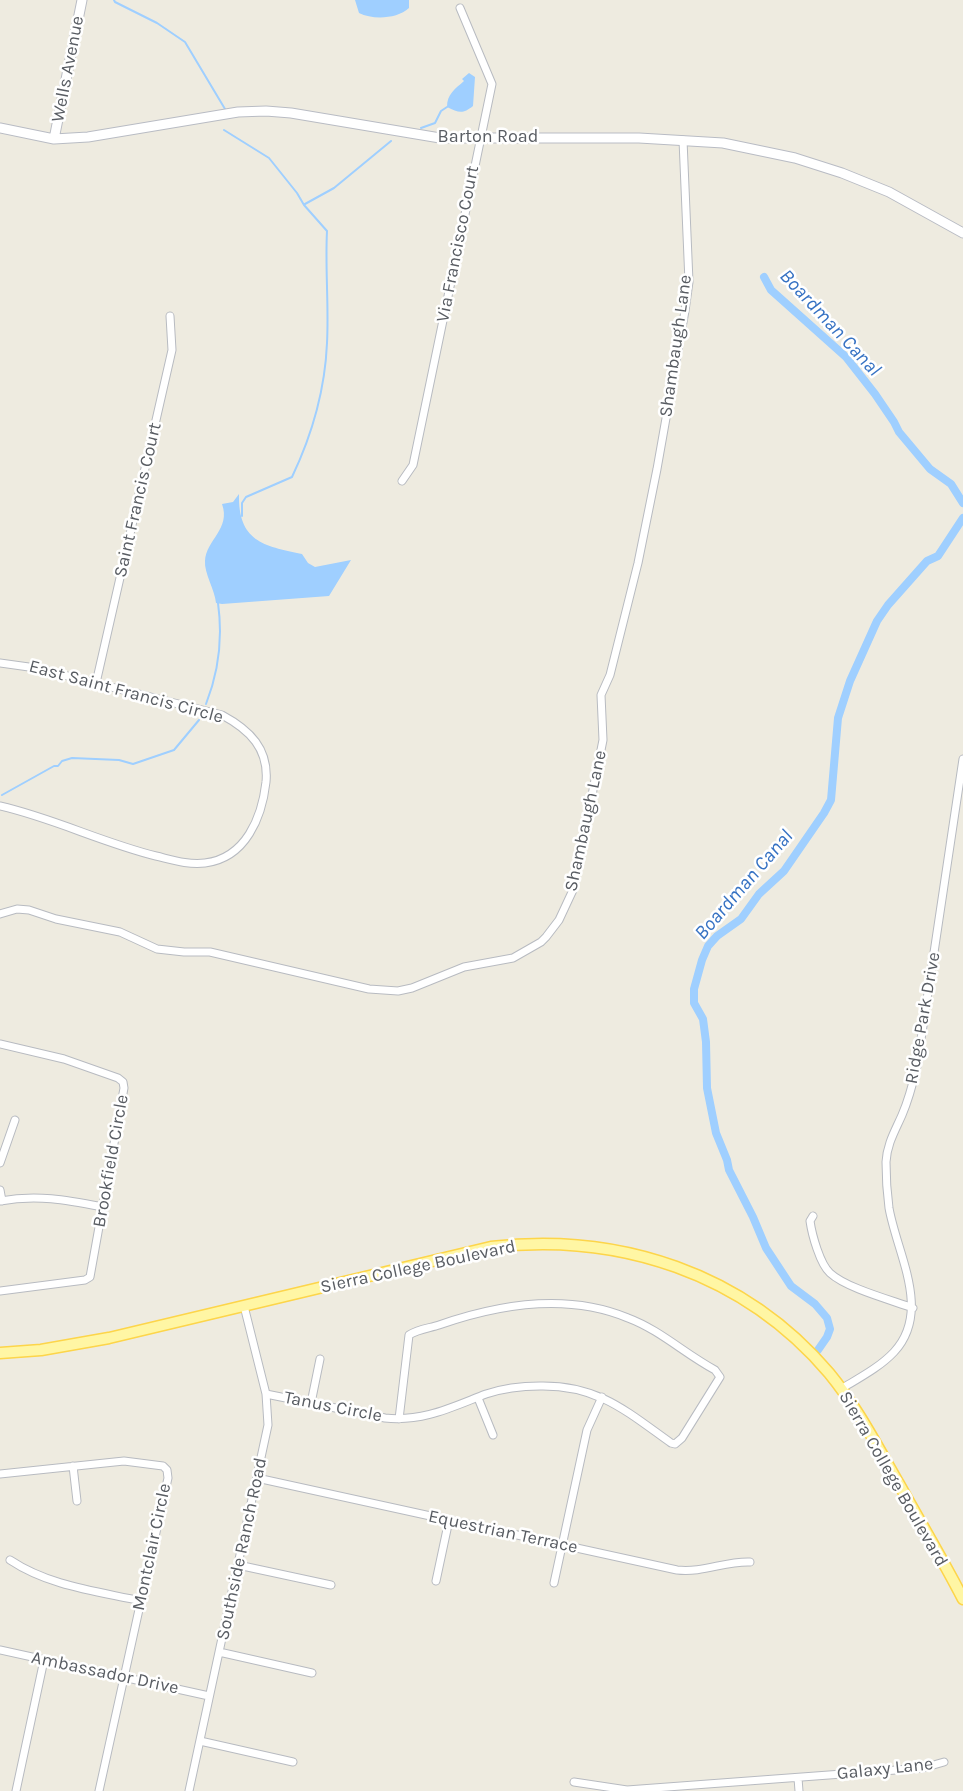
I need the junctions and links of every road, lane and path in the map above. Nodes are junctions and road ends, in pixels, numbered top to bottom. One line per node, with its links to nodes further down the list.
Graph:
1 (82, 0): 5 (street, Wells Avenue)
2 (460, 8): 4 (street, Via Francisco Court)
3 (0, 129): 5 (street, Barton Road)
4 (479, 138): 5 (street, Barton Road); 6 (street, Barton Road); 9 (street, Via Francisco Court)
5 (54, 139)
6 (683, 140): 7 (street, Barton Road); 14 (street, Shambaugh Lane)
7 (963, 233)
8 (170, 316): 11 (street, Saint Francis Court)
9 (402, 481)
10 (0, 663): 11 (street, East Saint Francis Circle)
11 (96, 683): 13 (street, East Saint Francis Circle)
12 (963, 759): 24 (street, Ridge Park Drive)
13 (0, 806)
14 (0, 914)
15 (0, 1044): 20 (street, Brookfield Circle)
16 (15, 1120): 17 (street)
17 (0, 1163)
18 (0, 1190): 19 (street)
19 (1, 1201): 20 (street)
20 (103, 1207): 22 (street, Brookfield Circle)
21 (813, 1216): 24 (street)
22 (0, 1291)
23 (244, 1306): 25 (main road, Sierra College Boulevard); 27 (main road, Sierra College Boulevard); 28 (street, Southside Ranch Road)
24 (913, 1308): 27 (street, Ridge Park Drive)
25 (0, 1353)
26 (320, 1359): 31 (street)
27 (841, 1389): 46 (main road, Sierra College Boulevard)
28 (266, 1395): 31 (street, Tanus Circle); 36 (street, Southside Ranch Road)
29 (602, 1397): 30 (street, Tanus Circle); 32 (street, Tanus Circle); 39 (street)
30 (478, 1398): 32 (street, Tanus Circle); 33 (street)
31 (311, 1403): 32 (street, Tanus Circle)
32 (399, 1419)
33 (493, 1435)
34 (73, 1466): 35 (street, Montclair Circle); 37 (street); 47 (street, Montclair Circle)
35 (0, 1474)
36 (257, 1478): 38 (street, Equestrian Terrace); 42 (street, Southside Ranch Road)
37 (77, 1501)
38 (449, 1520): 39 (street, Equestrian Terrace); 43 (street)
39 (562, 1545): 41 (street, Equestrian Terrace); 44 (street)
40 (10, 1560): 47 (street)
41 (750, 1562)
42 (238, 1565): 45 (street); 49 (street, Southside Ranch Road)
43 (436, 1581)
44 (554, 1583)
45 (332, 1586)
46 (963, 1599)
47 (141, 1601): 52 (street, Montclair Circle)
48 (0, 1650): 50 (street, Ambassador Drive)
49 (219, 1652): 51 (street); 53 (street, Southside Ranch Road)
50 (44, 1660): 52 (street, Ambassador Drive); 60 (street)
51 (312, 1673)
52 (124, 1677): 53 (street, Ambassador Drive); 61 (street, Montclair Circle)
53 (209, 1696): 54 (street, Southside Ranch Road)
54 (200, 1741): 55 (street); 62 (street, Southside Ranch Road)
55 (293, 1762)
56 (944, 1762): 57 (street, Galaxy Lane)
57 (798, 1778): 59 (street, Galaxy Lane); 63 (street)
58 (574, 1782): 59 (street, Galaxy Lane)
59 (618, 1790)
60 (15, 1791)
61 (99, 1791)
62 (189, 1791)
63 (799, 1791)

